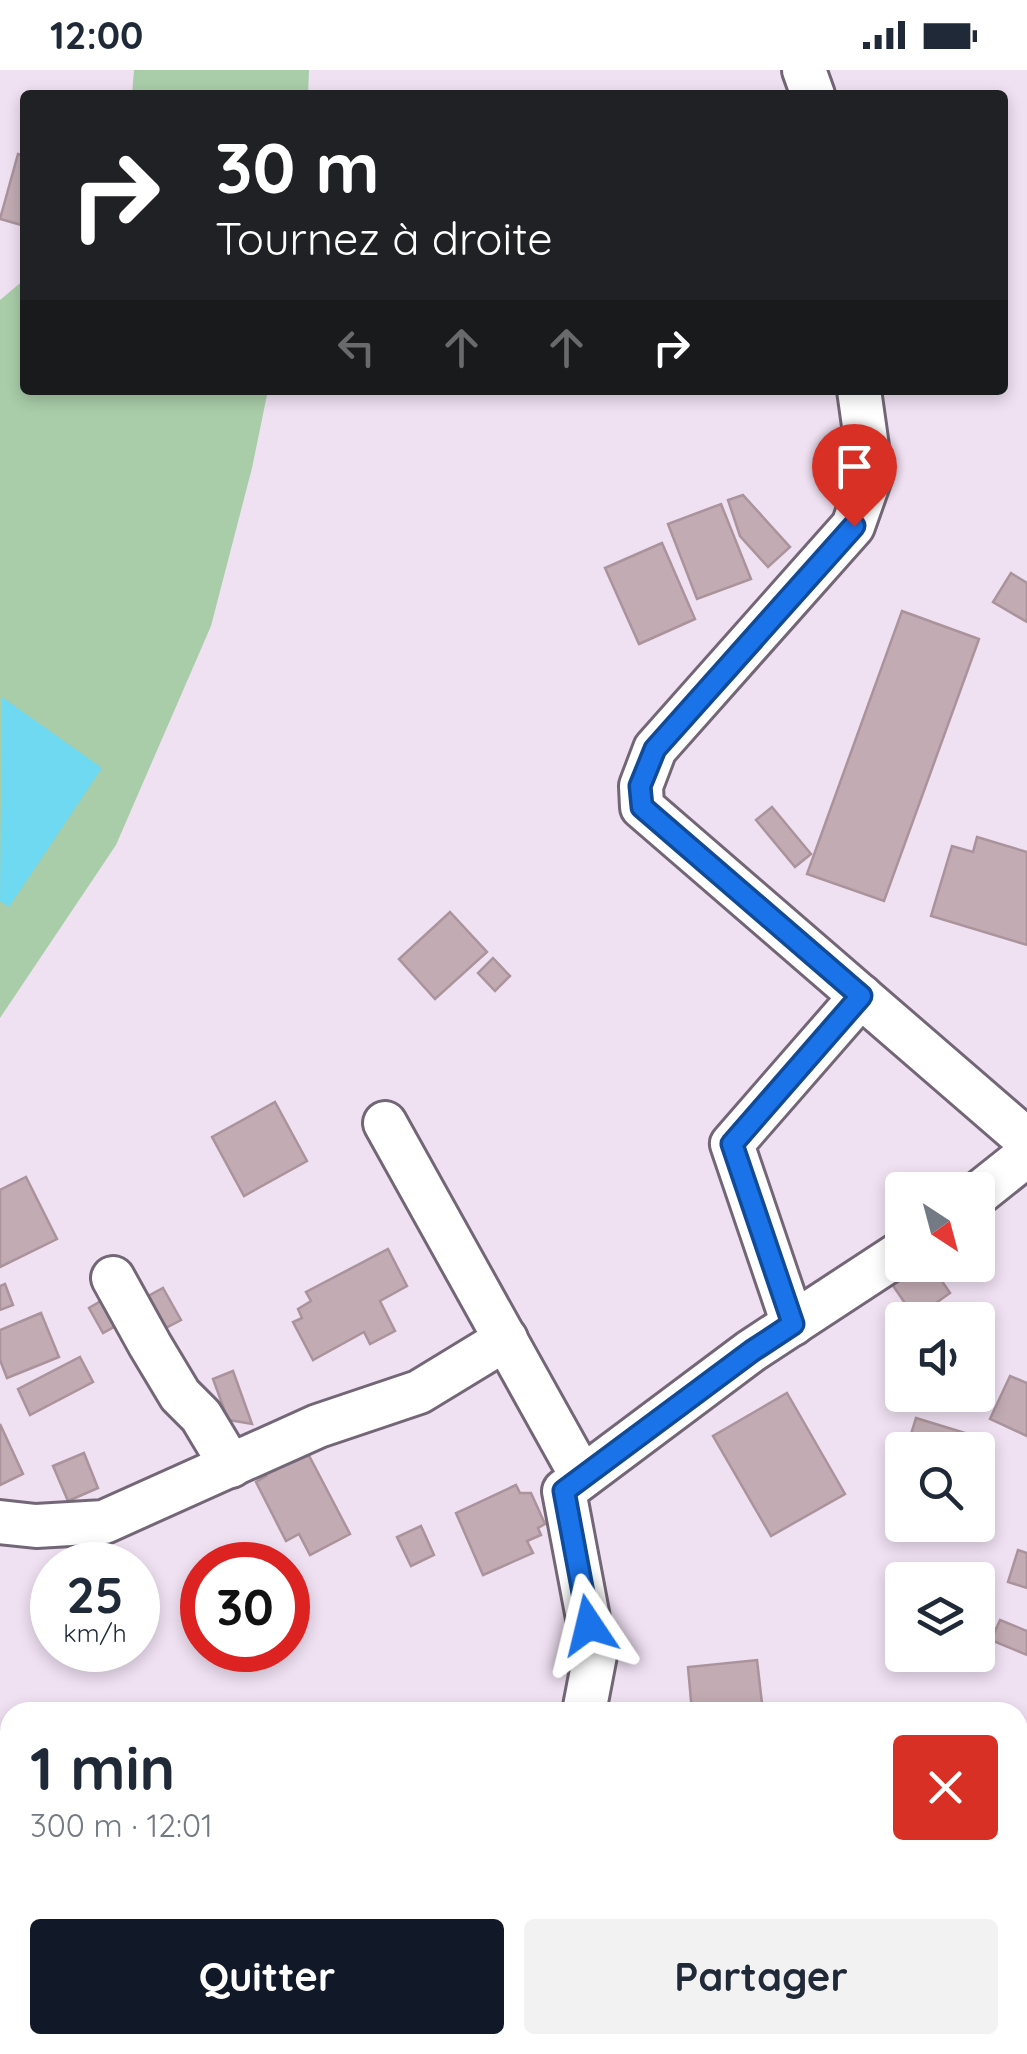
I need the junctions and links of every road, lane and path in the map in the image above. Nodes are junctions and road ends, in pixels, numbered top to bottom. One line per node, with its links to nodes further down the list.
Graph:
1 (860, 395): 2 (street)
2 (861, 996): 4 (street); 9 (street)
3 (386, 1123): 10 (street)
4 (1027, 1140)
5 (1027, 1155): 6 (street)
6 (995, 1180)
7 (885, 1263): 9 (street)
8 (113, 1278): 11 (street)
9 (793, 1324): 12 (street)
10 (506, 1340): 11 (street); 12 (street)
11 (231, 1466): 13 (street)
12 (582, 1477): 14 (street)
13 (0, 1522)
14 (586, 1702)

